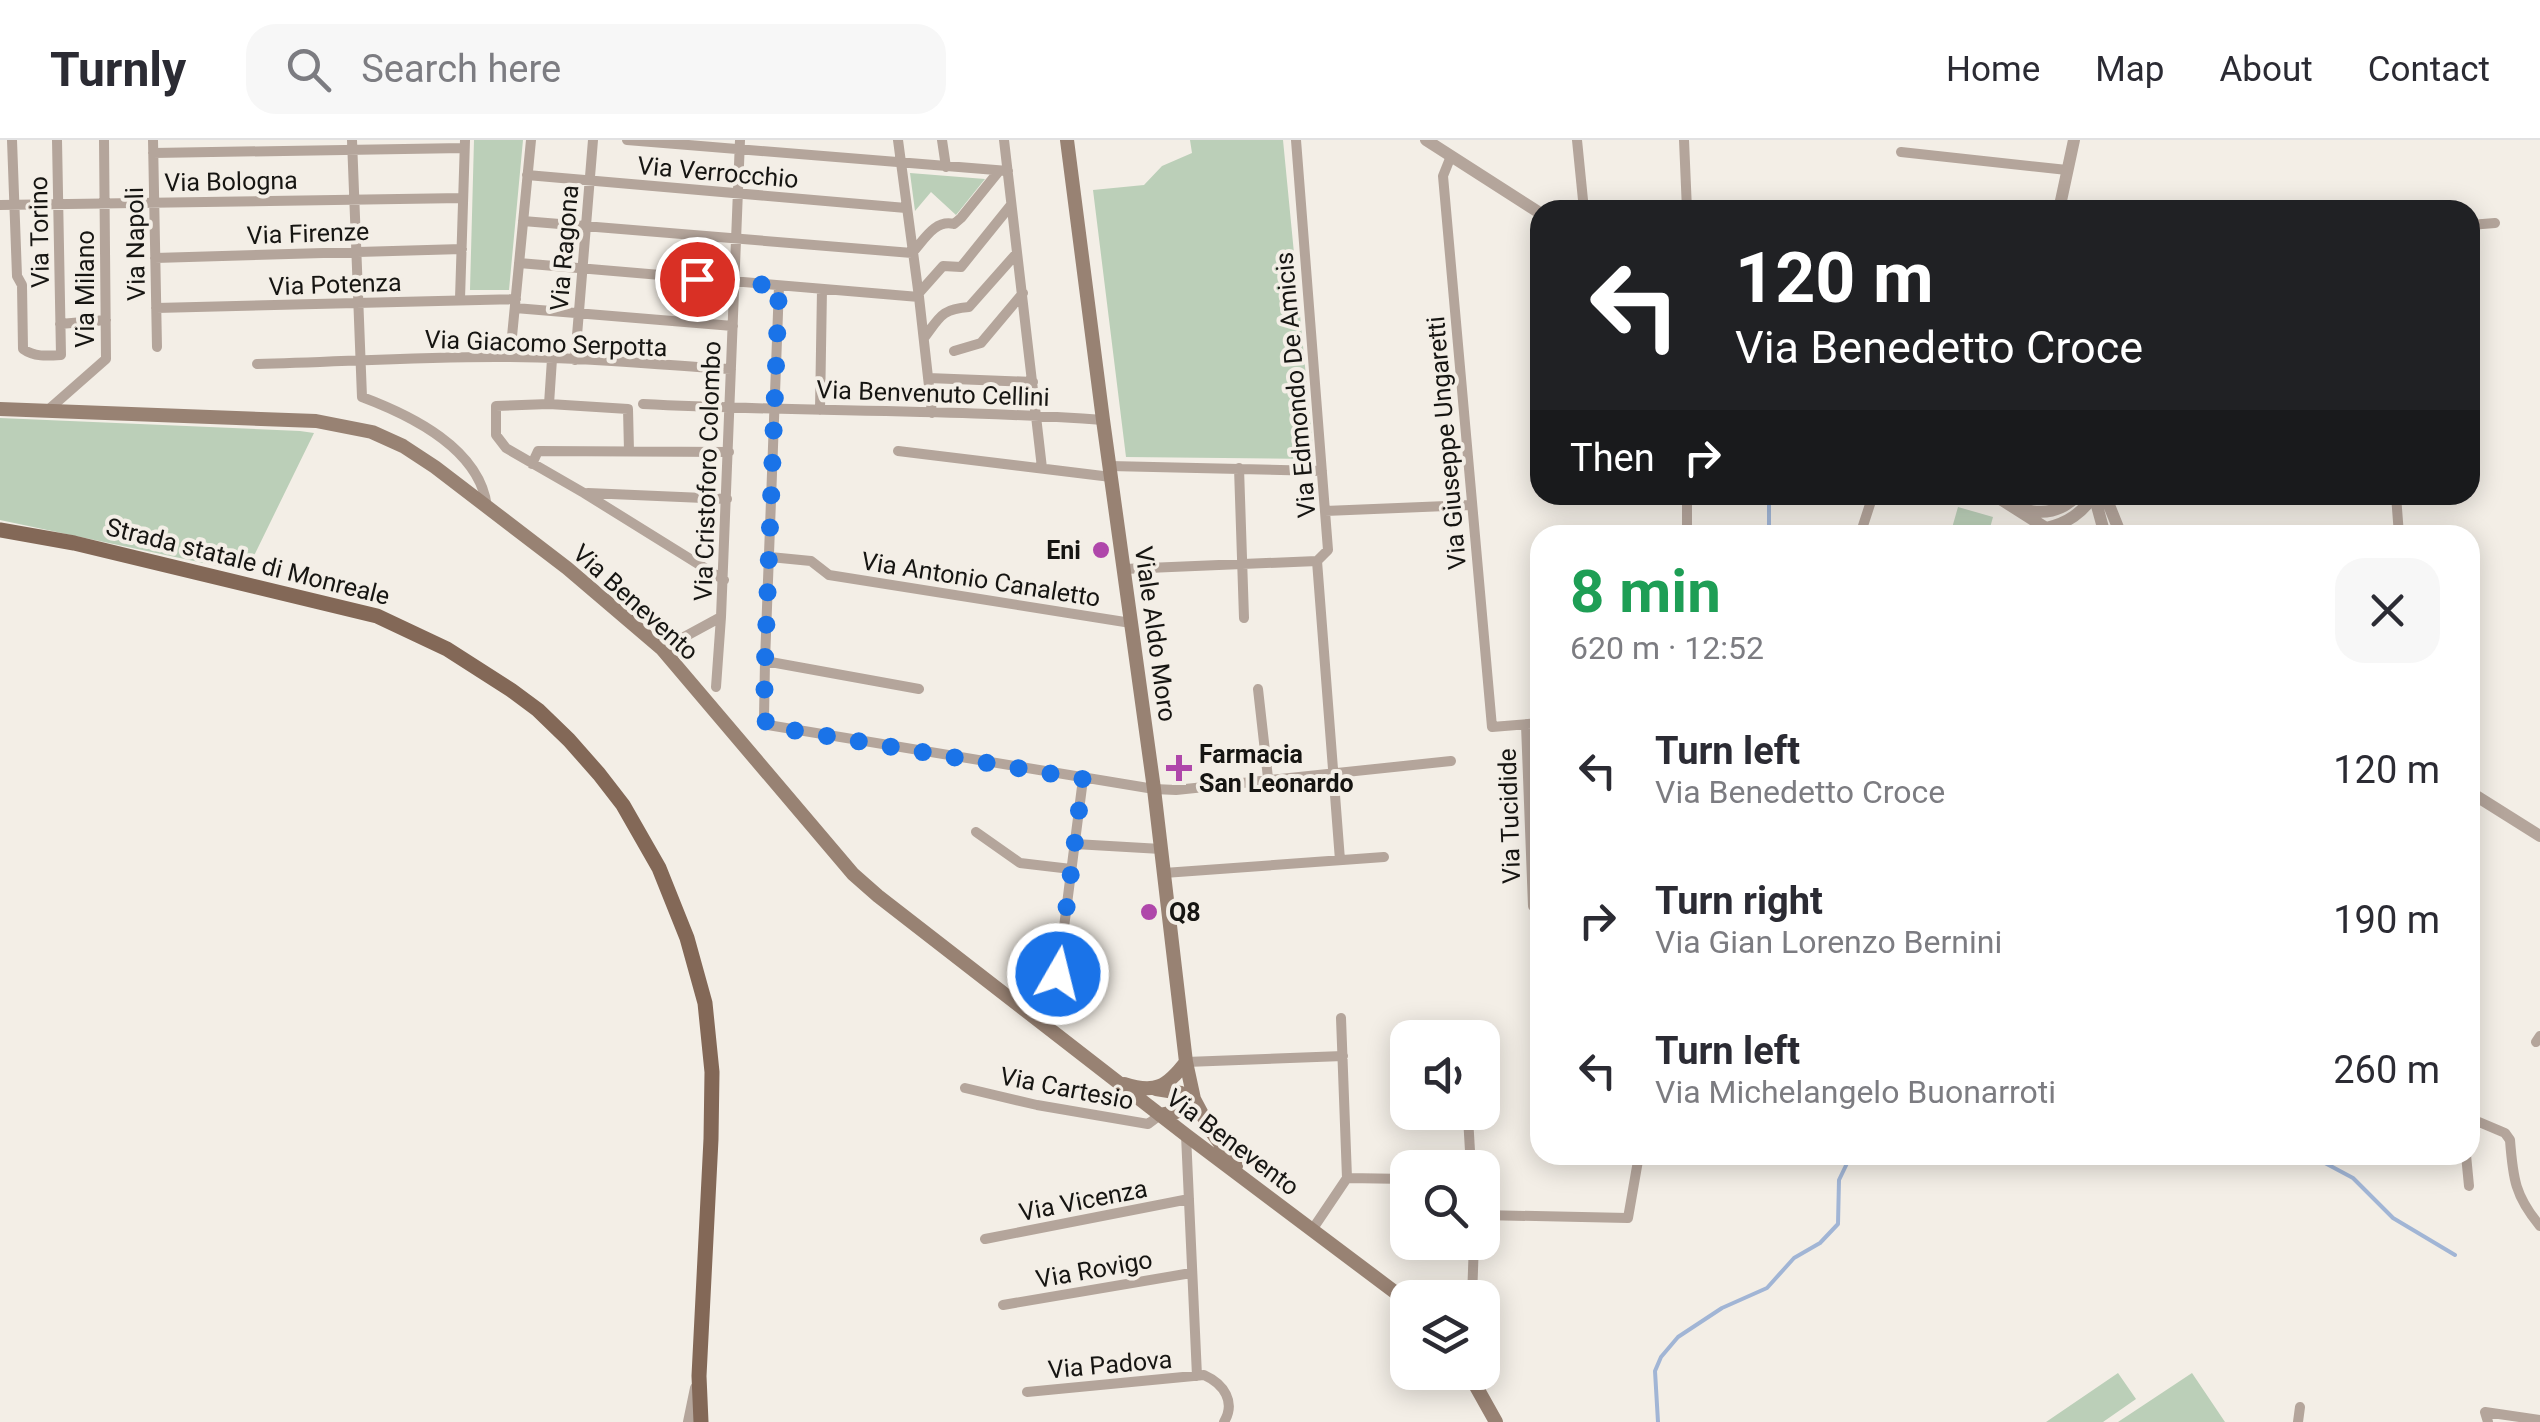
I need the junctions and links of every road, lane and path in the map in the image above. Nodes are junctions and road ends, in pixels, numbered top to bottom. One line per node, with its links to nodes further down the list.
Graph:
1 (12, 140): 40 (street)
2 (58, 140): 36 (street, Via Torino)
3 (104, 140): 37 (street, Via Milano)
4 (153, 140): 21 (street, Via Napoli)
5 (530, 140): 27 (street)
6 (594, 140): 28 (street, Via Ragona)
7 (627, 140): 19 (street)
8 (898, 140): 23 (street)
9 (942, 140): 24 (street)
10 (1004, 140): 26 (street)
11 (1067, 140): 88 (main road, Viale Aldo Moro)
12 (1296, 140): 96 (street, Via Edmondo De Amicis)
13 (1426, 140): 22 (street)
14 (1577, 140): 32 (street)
15 (1684, 140): 33 (street)
16 (2074, 140): 25 (street)
17 (464, 144): 18 (street); 31 (street)
18 (352, 145): 21 (street); 30 (street)
19 (740, 145): 23 (street); 29 (street, Via Cristoforo Colombo)
20 (1900, 152): 25 (street)
21 (153, 153): 35 (street, Via Napoli)
22 (1451, 156): 41 (street); 99 (street, Via Giuseppe Ungaretti)
23 (900, 163): 24 (street); 42 (street)
24 (946, 167): 26 (street)
25 (2068, 170): 34 (street)
26 (1004, 171): 38 (street); 50 (street)
27 (528, 175): 28 (street, Via Verrocchio); 43 (street)
28 (590, 181): 29 (street, Via Verrocchio); 46 (street, Via Ragona)
29 (738, 193): 42 (street, Via Verrocchio); 47 (street, Via Cristoforo Colombo)
30 (354, 198): 31 (street, Via Bologna); 35 (street, Via Bologna); 49 (street)
31 (463, 198): 48 (street)
32 (1583, 200)
33 (1687, 200)
34 (2061, 200)
35 (154, 203): 37 (street, Via Bologna); 52 (street, Via Napoli)
36 (58, 204): 37 (street, Via Bologna); 40 (street, Via Bologna); 66 (street, Via Torino)
37 (105, 204): 65 (street, Via Milano)
38 (1012, 204): 51 (street); 59 (street)
39 (0, 205): 40 (street, Via Bologna)
40 (13, 205): 66 (street, Via Torino)
41 (1530, 207)
42 (906, 208): 50 (street)
43 (523, 220): 46 (street); 53 (street)
44 (2494, 223): 45 (street)
45 (2480, 224)
46 (586, 226): 47 (street); 54 (street, Via Ragona)
47 (737, 238): 50 (street); 55 (street, Via Cristoforo Colombo)
48 (462, 249): 49 (street, Via Firenze); 60 (street)
49 (355, 250): 52 (street, Via Firenze); 61 (street)
50 (912, 253): 59 (street)
51 (1016, 254): 58 (street); 68 (street)
52 (155, 258): 63 (street, Via Napoli)
53 (519, 263): 54 (street); 62 (street)
54 (582, 268): 55 (street); 64 (street, Via Ragona)
55 (735, 283): 56 (street); 67 (street, Via Cristoforo Colombo)
56 (779, 286): 57 (street); 83 (street)
57 (822, 290): 59 (street); 84 (street)
58 (1023, 293): 70 (street); 78 (street)
59 (919, 295): 68 (street)
60 (460, 299): 61 (street, Via Potenza); 62 (street, Via Potenza)
61 (357, 304): 63 (street, Via Potenza); 74 (street)
62 (515, 304): 64 (street, Via Potenza); 71 (street)
63 (156, 308): 69 (street, Via Napoli)
64 (578, 313): 67 (street, Via Potenza); 73 (street, Via Ragona)
65 (106, 320): 66 (street, Via Torino); 85 (street, Via Milano)
66 (60, 324)
67 (733, 326): 76 (street, Via Cristoforo Colombo)
68 (924, 338): 77 (street)
69 (157, 347)
70 (954, 350)
71 (510, 357): 72 (street, Via Giacomo Serpotta); 74 (street, Via Giacomo Serpotta)
72 (552, 360): 73 (street, Via Giacomo Serpotta); 79 (street)
73 (574, 360): 76 (street, Via Giacomo Serpotta)
74 (359, 362): 75 (street, Via Giacomo Serpotta); 103 (street)
75 (257, 364)
76 (732, 370): 81 (street, Via Cristoforo Colombo)
77 (928, 378): 78 (street); 86 (street)
78 (1033, 382): 87 (street)
79 (549, 404): 89 (street); 92 (street)
80 (643, 404): 81 (street, Via Benvenuto Cellini)
81 (730, 408): 83 (street, Via Benvenuto Cellini); 91 (street, Via Cristoforo Colombo)
82 (0, 409): 85 (main road, Via Benevento)
83 (775, 409): 84 (street, Via Benvenuto Cellini); 108 (street)
84 (820, 410): 86 (street, Via Benvenuto Cellini)
85 (48, 411): 103 (main road, Via Benevento)
86 (932, 413): 87 (street, Via Benvenuto Cellini)
87 (1037, 416): 88 (street, Via Benvenuto Cellini); 93 (street)
88 (1102, 420): 95 (main road, Viale Aldo Moro)
89 (628, 451): 91 (street); 92 (street)
90 (898, 451): 93 (street)
91 (729, 452): 98 (street, Via Cristoforo Colombo)
92 (532, 464): 97 (street)
93 (1042, 468): 95 (street)
94 (1238, 468): 95 (street); 96 (street); 110 (street)
95 (1110, 471): 111 (main road, Viale Aldo Moro)
96 (1322, 471): 104 (street, Via Edmondo De Amicis)
97 (584, 492): 98 (street); 112 (street)
98 (727, 499): 112 (street, Via Cristoforo Colombo)
99 (1471, 504): 104 (street); 121 (street, Via Giuseppe Ungaretti)
100 (2066, 505): 102 (street)
101 (2086, 505): 106 (street)
102 (2011, 506): 105 (street)
103 (488, 507): 116 (main road, Via Benevento)
104 (1325, 511): 109 (street, Via Edmondo De Amicis)
105 (2041, 525)
106 (2063, 525)
107 (0, 530): 163 (main road, Strada statale di Monreale)
108 (770, 557): 115 (street, Via Antonio Canaletto); 117 (street)
109 (1317, 561): 110 (street); 124 (street, Via Edmondo De Amicis)
110 (1242, 564): 111 (street); 114 (street)
111 (1124, 569): 115 (main road, Viale Aldo Moro)
112 (724, 580): 113 (street, Via Cristoforo Colombo)
113 (721, 617): 116 (street, Via Cristoforo Colombo); 118 (street)
114 (1244, 618)
115 (1132, 623): 128 (main road, Viale Aldo Moro)
116 (662, 649): 142 (main road, Via Benevento)
117 (765, 661): 119 (street); 126 (street)
118 (716, 687)
119 (919, 689)
120 (1258, 689): 125 (street)
121 (1526, 724): 122 (street); 127 (street, Via Tucidide)
122 (1530, 724)
123 (1452, 761): 124 (street)
124 (1332, 772): 125 (street); 135 (street, Via Edmondo De Amicis)
125 (1268, 778): 128 (street)
126 (1083, 779): 128 (street); 132 (street)
127 (1530, 784)
128 (1154, 789): 133 (main road, Viale Aldo Moro)
129 (2480, 798): 131 (street)
130 (976, 832): 136 (street)
131 (2540, 836)
132 (1075, 844): 133 (street); 136 (street)
133 (1161, 849): 137 (main road, Viale Aldo Moro)
134 (1384, 857): 135 (street)
135 (1340, 860): 137 (street)
136 (1072, 869): 138 (street)
137 (1164, 873): 141 (main road, Viale Aldo Moro)
138 (1058, 974)
139 (1341, 1018): 140 (street)
140 (1343, 1056): 141 (street); 151 (street)
141 (1186, 1062): 144 (main road); 145 (main road, Viale Aldo Moro)
142 (1119, 1082): 144 (main road); 146 (main road, Via Benevento)
143 (965, 1088): 146 (street, Via Cartesio)
144 (1156, 1088): 145 (main road)
145 (1194, 1099): 146 (main road); 152 (main road, Viale Aldo Moro)
146 (1160, 1115): 148 (main road, Via Benevento)
147 (2480, 1122): 157 (street)
148 (1186, 1135): 152 (main road, Via Benevento); 155 (street)
149 (1636, 1165): 156 (street)
150 (2467, 1165): 154 (street)
151 (1347, 1178): 153 (street); 158 (street)
152 (1245, 1179): 158 (main road, Via Benevento)
153 (1390, 1179)
154 (2468, 1186)
155 (1188, 1200): 159 (street, Via Vicenza); 160 (street)
156 (1500, 1215)
157 (2540, 1226)
158 (1312, 1230): 161 (main road, Via Benevento)
159 (985, 1240)
160 (1191, 1273): 162 (street, Via Rovigo); 164 (street)
161 (1390, 1288)
162 (1003, 1305)
163 (699, 1376): 170 (street); 171 (main road, Strada statale di Monreale)
164 (1197, 1376): 166 (street, Via Padova); 172 (street)
165 (1478, 1390): 173 (main road)
166 (1027, 1392)
167 (2300, 1407): 174 (street)
168 (2486, 1417): 169 (street)
169 (2540, 1420)
170 (689, 1422)
171 (701, 1422)
172 (1224, 1422)
173 (1496, 1422)
174 (2298, 1422)

